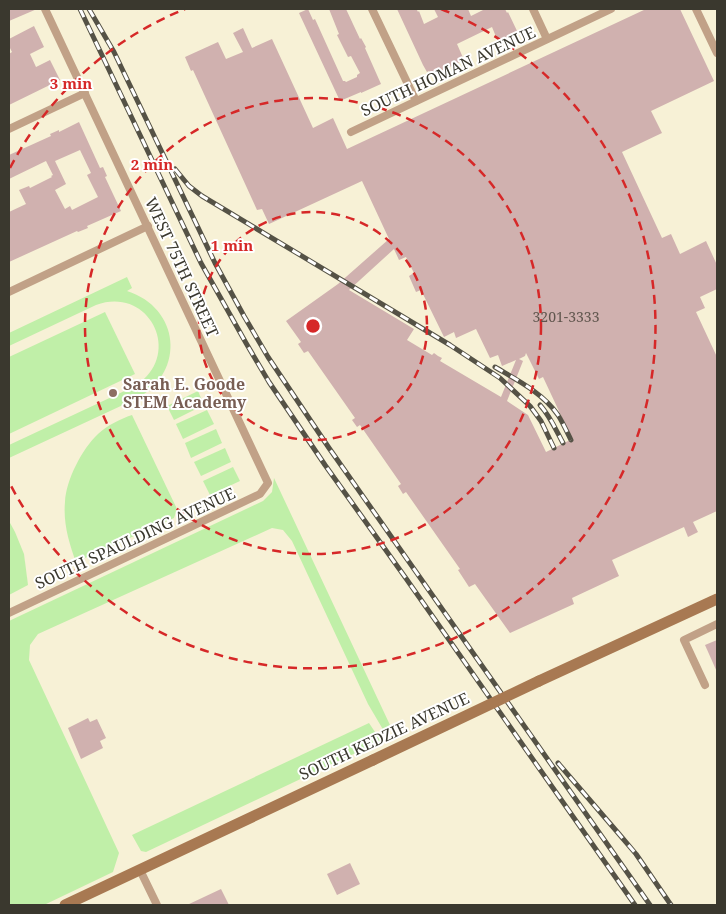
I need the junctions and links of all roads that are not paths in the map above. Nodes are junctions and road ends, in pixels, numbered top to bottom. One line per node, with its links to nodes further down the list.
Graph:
1 (45, 9): 8 (street, WEST 75TH STREET)
2 (372, 9): 9 (street)
3 (533, 9): 6 (street)
4 (611, 9): 6 (street, SOUTH HOMAN AVENUE)
5 (696, 9): 7 (street)
6 (547, 39): 9 (street, SOUTH HOMAN AVENUE)
7 (717, 53)
8 (85, 93): 10 (street); 12 (street, WEST 75TH STREET)
9 (416, 101): 11 (street, SOUTH HOMAN AVENUE)
10 (9, 129)
11 (351, 132)
12 (148, 226): 13 (street); 14 (street, WEST 75TH STREET)
13 (9, 292)
14 (268, 483): 16 (street, SOUTH SPAULDING AVENUE)
15 (717, 599): 19 (main road, SOUTH KEDZIE AVENUE, bridge)
16 (9, 613)
17 (717, 624): 18 (street)
18 (705, 685)
19 (140, 870): 20 (main road, SOUTH KEDZIE AVENUE); 21 (street)
20 (65, 905)
21 (157, 905)

